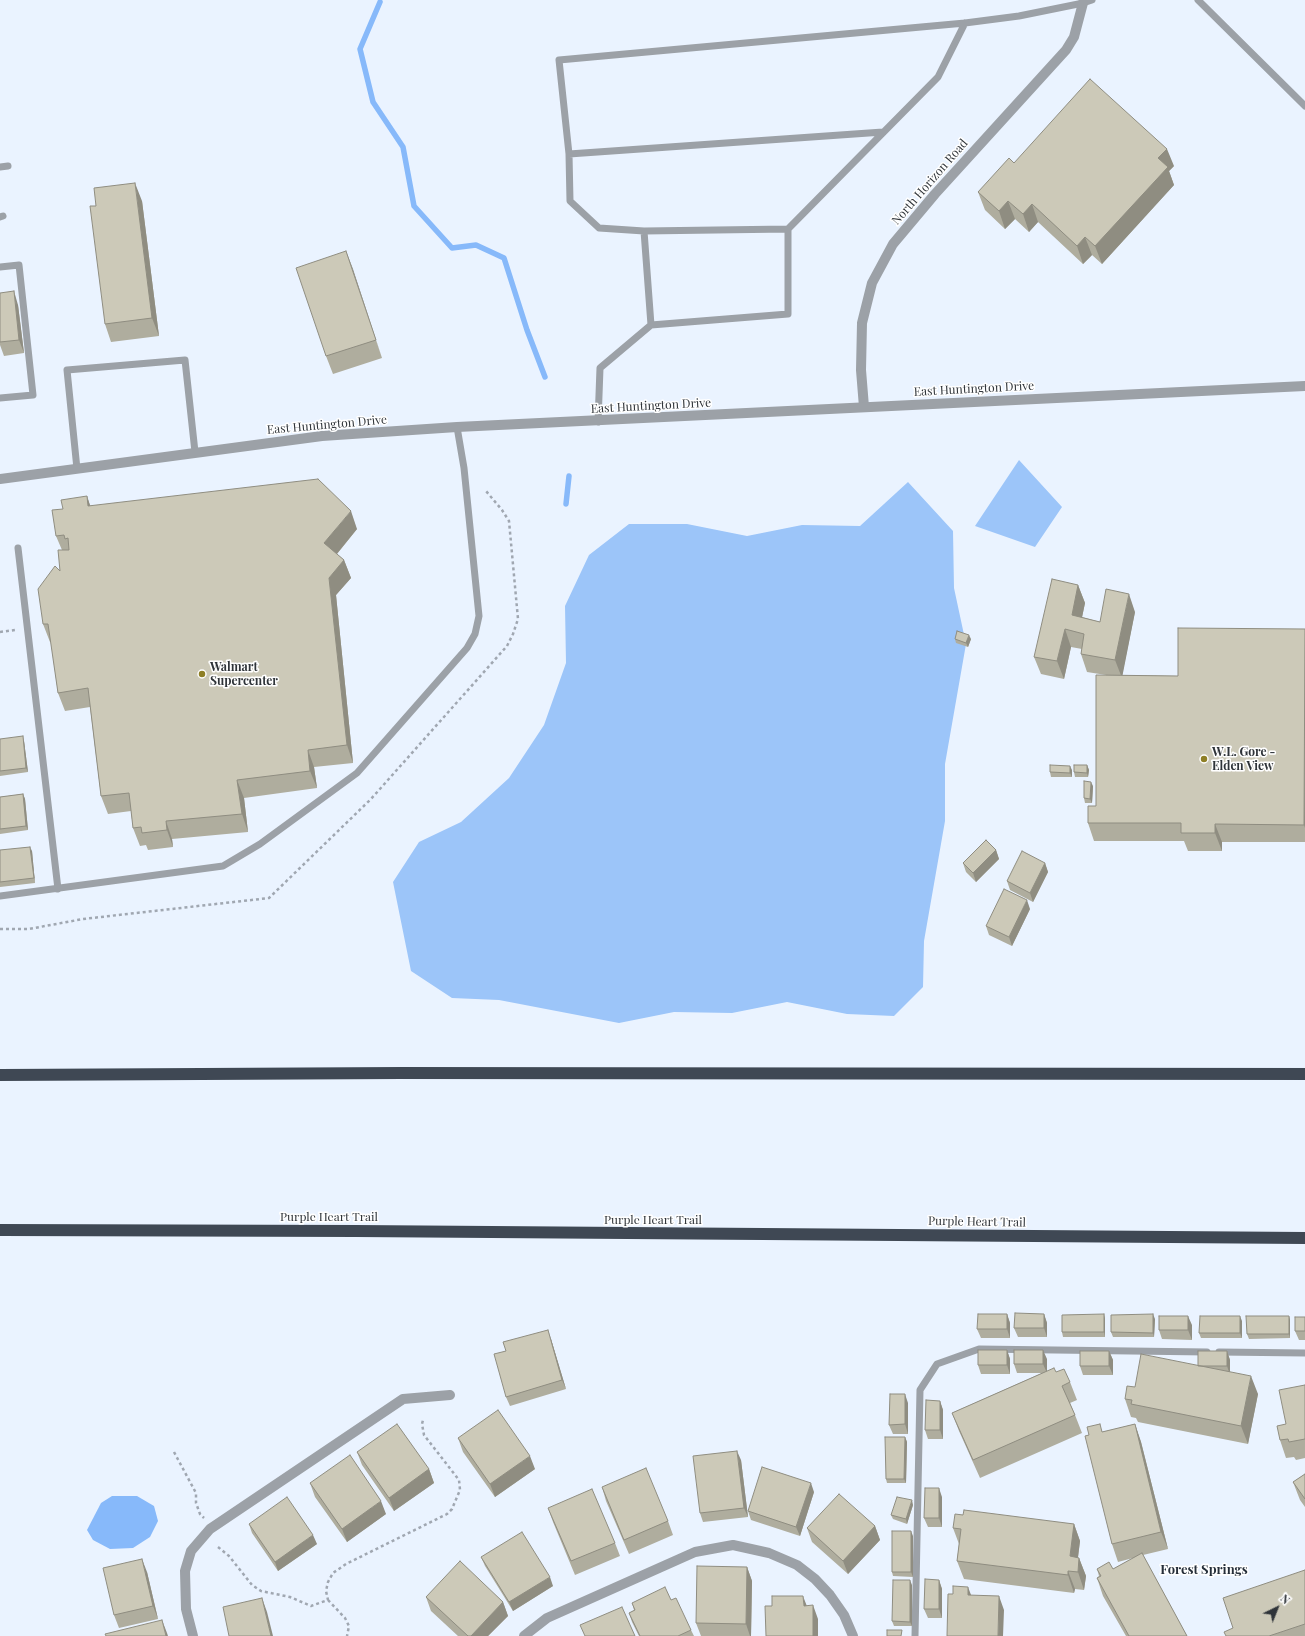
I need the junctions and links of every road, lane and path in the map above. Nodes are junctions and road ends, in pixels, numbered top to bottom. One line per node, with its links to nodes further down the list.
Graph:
1 (1198, 0): 4 (lane)
2 (1088, 2): 3 (lane); 13 (street, North Horizon Road)
3 (965, 23): 5 (lane); 6 (lane)
4 (1305, 106)
5 (883, 132): 6 (lane); 7 (lane)
6 (569, 154): 8 (lane)
7 (788, 229): 8 (lane); 10 (lane)
8 (644, 232): 10 (lane)
9 (0, 267): 12 (lane)
10 (651, 325): 14 (lane)
11 (1305, 386): 13 (street, East Huntington Drive)
12 (0, 398)
13 (864, 407): 14 (street, East Huntington Drive)
14 (598, 422): 15 (street, East Huntington Drive)
15 (457, 427): 16 (street, East Huntington Drive); 22 (lane)
16 (195, 452): 17 (street, East Huntington Drive); 17 (lane)
17 (77, 468): 18 (street, East Huntington Drive)
18 (0, 479)
19 (18, 548): 22 (lane)
20 (22, 629): 21 (path)
21 (0, 632)
22 (58, 890): 23 (lane)
23 (0, 896)
24 (269, 898): 25 (path)
25 (0, 929)
26 (1305, 1074): 27 (highway)
27 (0, 1075)
28 (0, 1230): 29 (highway, Purple Heart Trail)
29 (1305, 1238)
30 (1305, 1354): 41 (lane)
31 (450, 1395): 34 (street)
32 (423, 1420): 36 (path)
33 (174, 1452): 34 (path)
34 (213, 1528): 37 (street)
35 (218, 1547): 36 (path)
36 (328, 1600): 38 (path)
37 (193, 1636)
38 (347, 1636)
39 (524, 1636): 40 (street)
40 (853, 1636)
41 (915, 1636)

